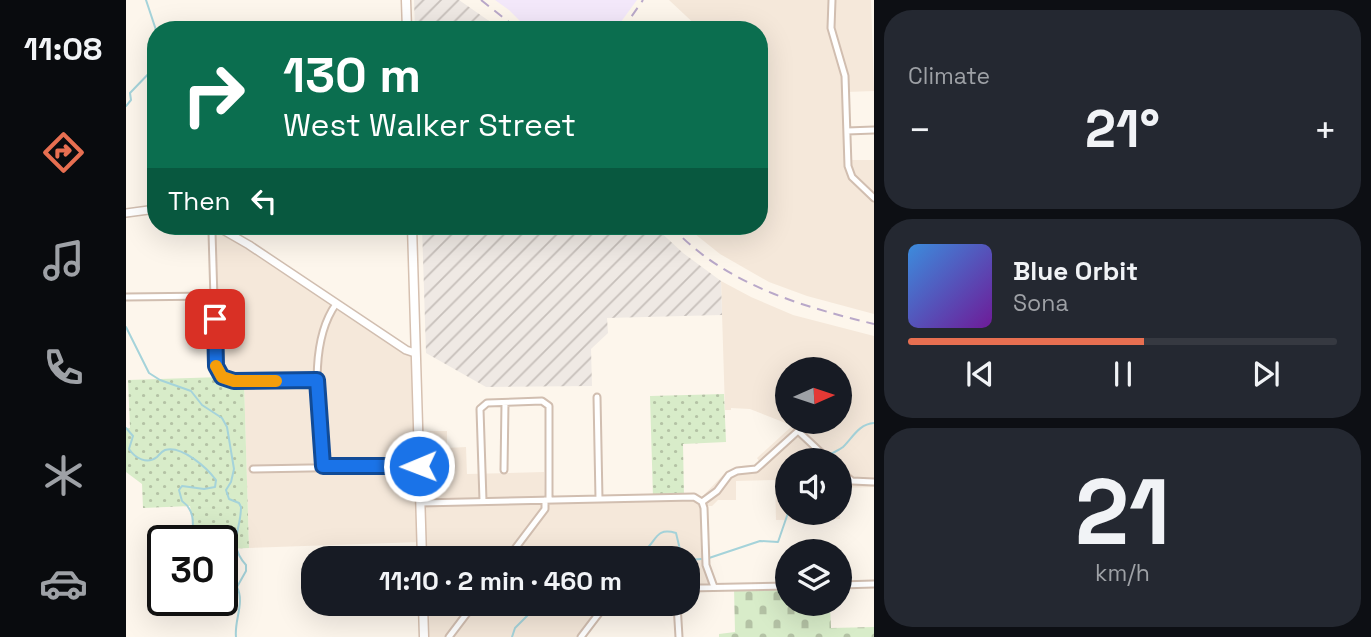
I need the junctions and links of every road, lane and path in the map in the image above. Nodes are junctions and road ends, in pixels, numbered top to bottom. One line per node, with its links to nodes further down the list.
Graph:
1 (406, 0): 3 (main road)
2 (832, 0): 5 (street)
3 (407, 21)
4 (874, 130): 5 (street)
5 (847, 131): 6 (street)
6 (874, 198)
7 (147, 210): 8 (street)
8 (126, 213)
9 (212, 235): 12 (street)
10 (231, 235): 14 (street)
11 (412, 235): 15 (main road)
12 (214, 296): 13 (street); 16 (street)
13 (126, 297)
14 (336, 304): 15 (street); 16 (street)
15 (415, 353): 23 (main road)
16 (317, 380): 22 (street)
17 (597, 397): 28 (street)
18 (505, 403): 25 (street); 29 (street); 30 (street)
19 (779, 448): 20 (street)
20 (816, 448)
21 (775, 452): 31 (street)
22 (323, 466): 23 (street); 24 (street)
23 (419, 466): 32 (main road)
24 (253, 468)
25 (504, 470)
26 (852, 481): 27 (street)
27 (874, 482)
28 (599, 499): 29 (street); 31 (street)
29 (547, 500): 30 (street); 34 (street)
30 (483, 501): 32 (street)
31 (702, 502): 38 (street)
32 (420, 503): 33 (main road)
33 (422, 546)
34 (517, 546)
35 (874, 584): 36 (street)
36 (852, 585)
37 (775, 586): 38 (street)
38 (714, 587): 39 (street)
39 (700, 588)
40 (423, 616): 44 (main road)
41 (465, 616): 45 (street)
42 (597, 616): 46 (street)
43 (678, 616): 47 (street)
44 (424, 637)
45 (449, 637)
46 (581, 637)
47 (679, 637)

